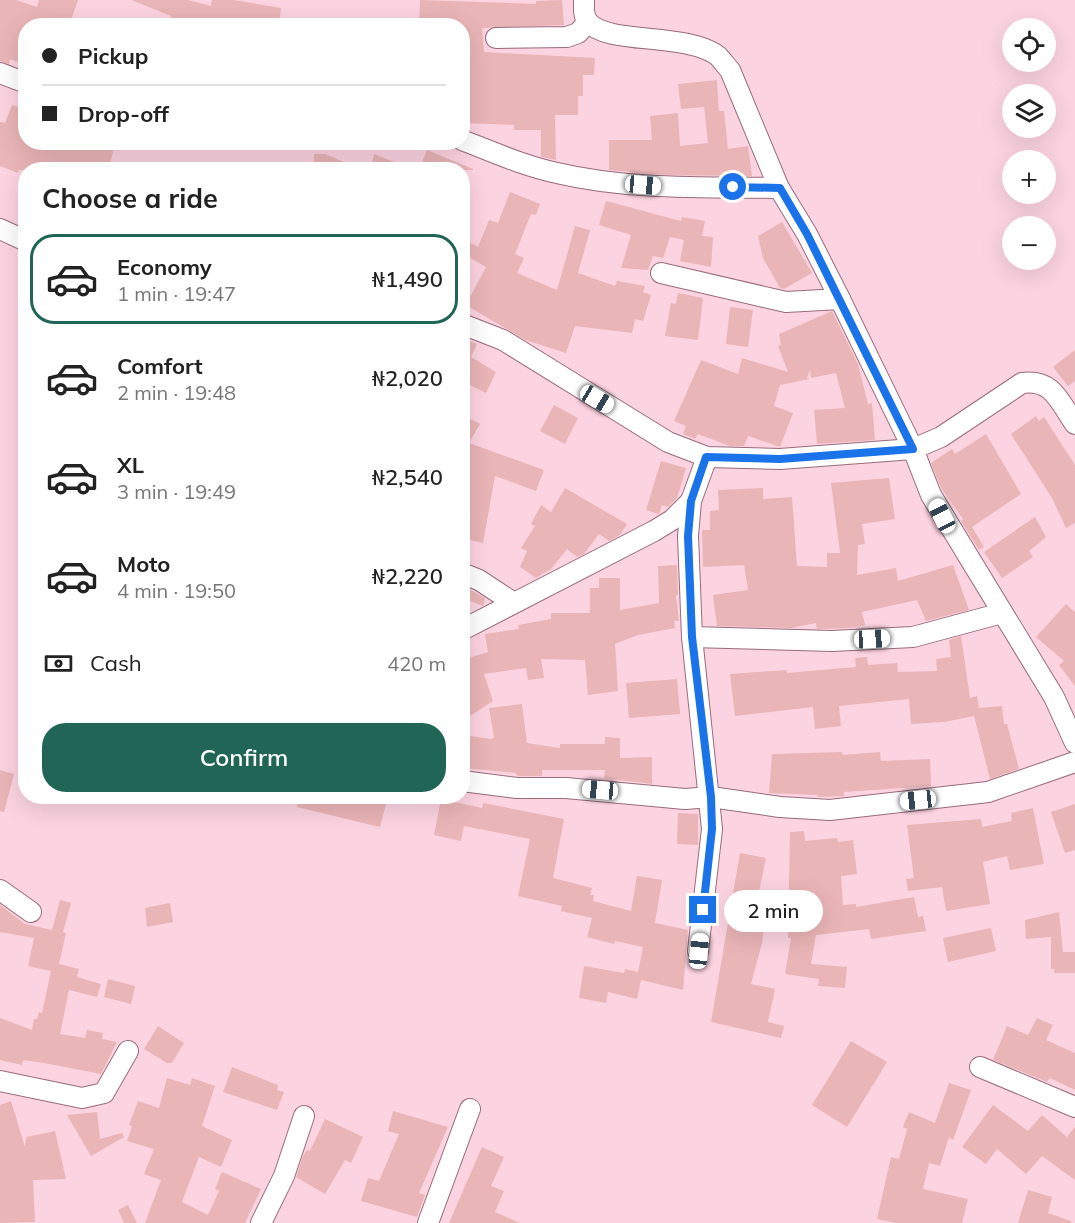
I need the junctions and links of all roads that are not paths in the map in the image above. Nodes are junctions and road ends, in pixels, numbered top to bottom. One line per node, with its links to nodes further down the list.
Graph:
1 (584, 0): 2 (street)
2 (588, 22): 3 (street); 7 (street)
3 (496, 38)
4 (0, 73): 5 (street)
5 (18, 80)
6 (470, 143): 7 (street)
7 (780, 188): 11 (street)
8 (0, 229): 9 (street)
9 (18, 237)
10 (661, 273): 11 (street)
11 (840, 299): 14 (street)
12 (470, 327): 15 (street)
13 (1075, 424): 14 (street)
14 (913, 449): 15 (street); 19 (street)
15 (706, 457): 16 (street)
16 (691, 501): 18 (street); 21 (street)
17 (470, 576): 18 (street)
18 (514, 603): 20 (street)
19 (1002, 613): 21 (street); 22 (street)
20 (470, 626)
21 (692, 637): 25 (street)
22 (1075, 743)
23 (1075, 762): 25 (street)
24 (470, 783): 25 (street)
25 (711, 797): 28 (street)
26 (0, 890): 27 (street)
27 (31, 912)
28 (699, 951)
29 (128, 1051): 31 (street)
30 (980, 1067): 32 (street)
31 (0, 1081)
32 (1075, 1107)
33 (470, 1109): 36 (street)
34 (304, 1116): 35 (street)
35 (261, 1223)
36 (428, 1223)

